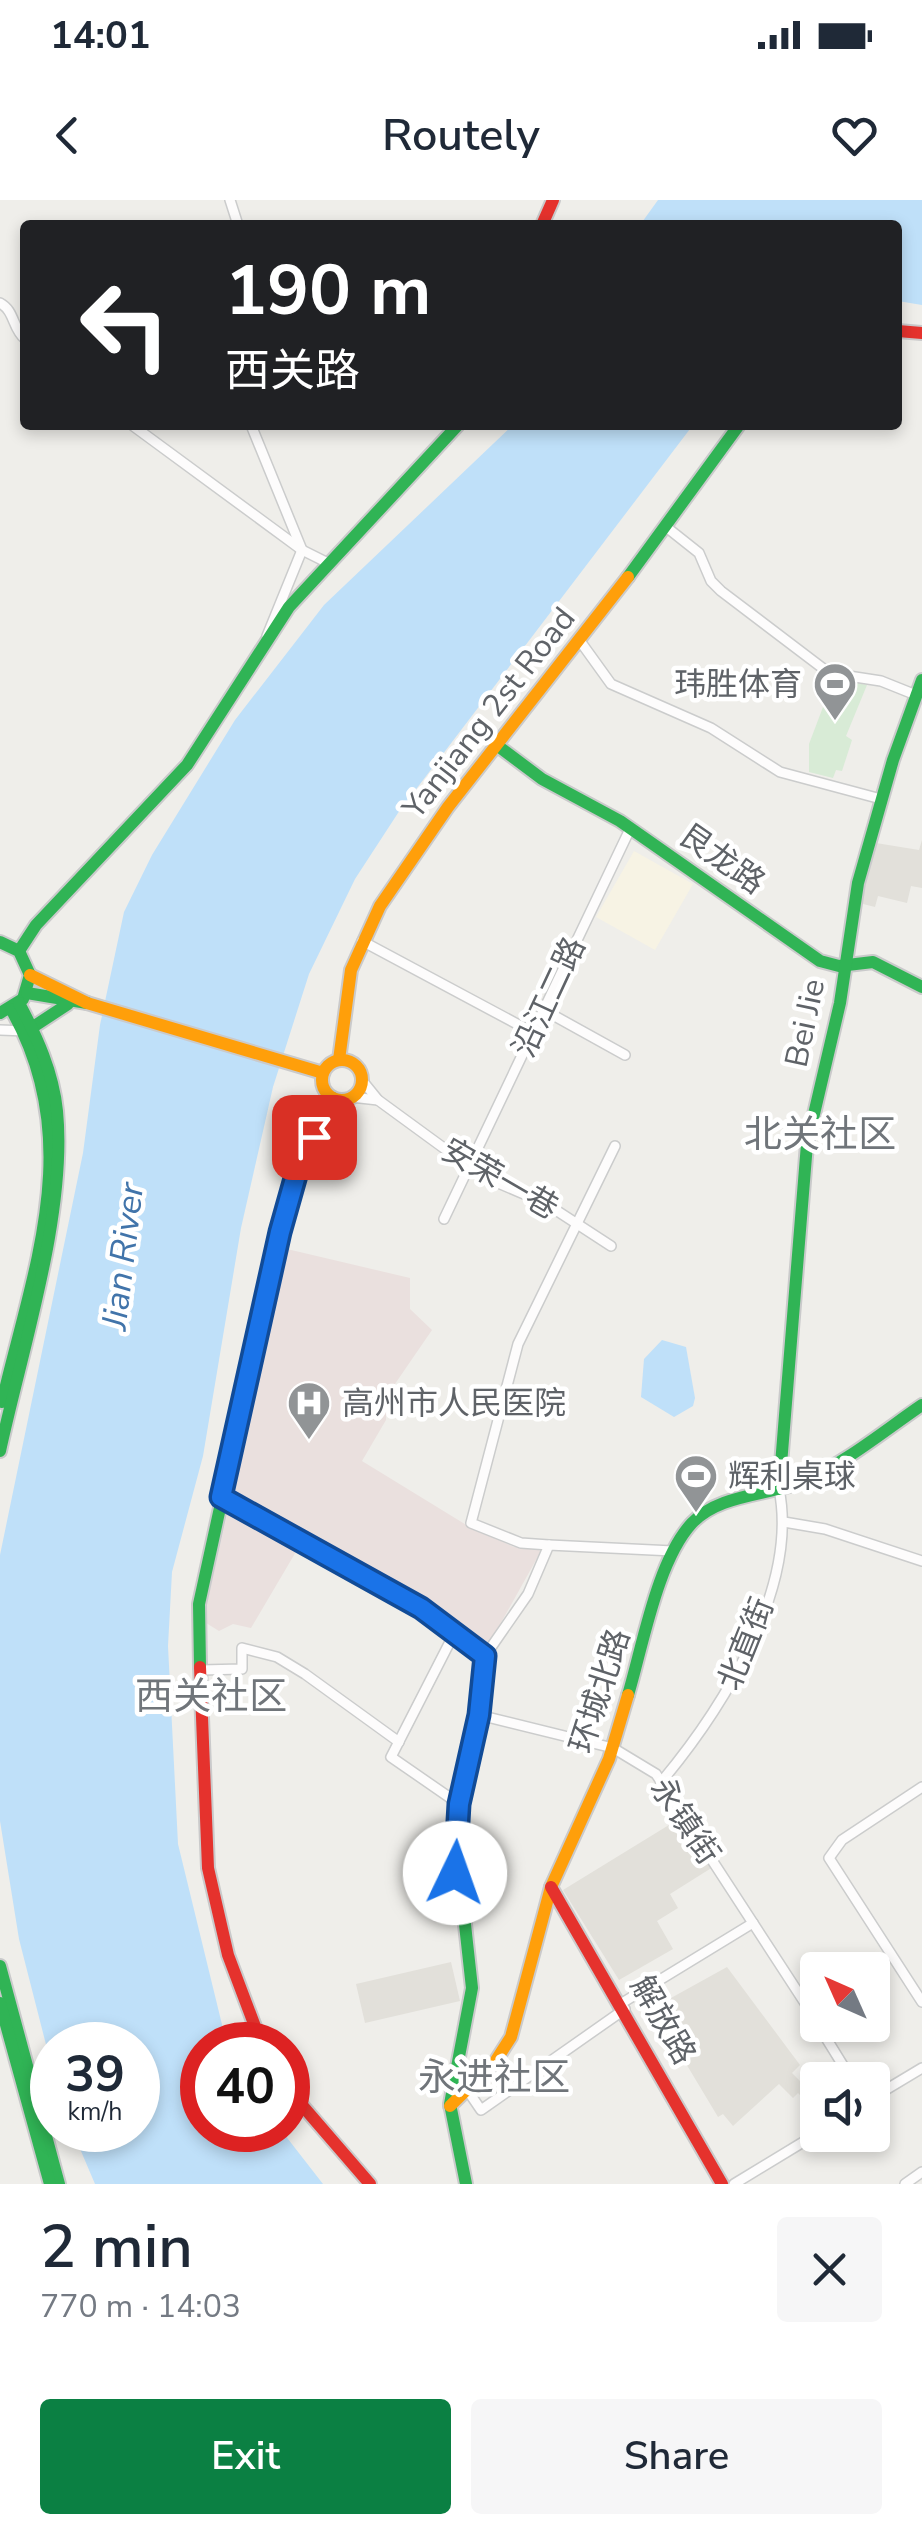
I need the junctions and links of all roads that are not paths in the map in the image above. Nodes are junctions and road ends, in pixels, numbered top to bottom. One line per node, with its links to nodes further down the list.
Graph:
1 (0, 303): 2 (street)
2 (20, 334)
3 (139, 430): 8 (street)
4 (254, 430): 8 (street)
5 (453, 430): 9 (street)
6 (735, 430): 7 (street, Yanjiang 2st Road)
7 (665, 526): 11 (street, Yanjiang 2st Road); 13 (street)
8 (302, 550): 9 (street); 10 (street)
9 (328, 563): 10 (street)
10 (266, 639): 19 (street)
11 (580, 641): 14 (street, Yanjiang 2st Road); 15 (street)
12 (922, 680): 13 (street, Bei Jie)
13 (916, 694): 15 (street, Bei Jie)
14 (498, 746): 16 (street, 艮龙路); 17 (street, Yanjiang 2st Road)
15 (881, 799): 20 (street, Bei Jie)
16 (630, 829): 20 (street, 艮龙路); 26 (street, 沿江二路)
17 (362, 941): 29 (street); 31 (street, Yanjiang 2st Road)
18 (0, 942): 19 (street)
19 (18, 951): 21 (street)
20 (844, 965): 22 (street, 艮龙路); 45 (street, Bei Jie)
21 (30, 974): 24 (street); 25 (street)
22 (922, 987)
23 (70, 1003): 24 (street); 25 (street); 27 (street)
24 (88, 1003): 32 (street)
25 (14, 1005): 27 (street)
26 (542, 1010): 29 (street, 沿江二路); 30 (street)
27 (29, 1029): 28 (street); 43 (street); 44 (street)
28 (0, 1030)
29 (532, 1032): 38 (street, 沿江二路)
30 (625, 1055)
31 (339, 1060): 32 (street); 33 (street)
32 (323, 1073): 35 (street)
33 (362, 1079): 34 (street); 36 (street)
34 (351, 1097): 35 (street); 36 (street)
35 (333, 1098): 46 (street)
36 (378, 1100): 38 (street, 安荣一巷)
37 (615, 1146): 40 (street, 安荣一巷)
38 (470, 1168): 39 (street, 沿江二路); 40 (street, 安荣一巷)
39 (444, 1220)
40 (574, 1223): 41 (street, 安荣一巷); 48 (street)
41 (611, 1246)
42 (922, 1405): 45 (street, 环城北路)
43 (0, 1410)
44 (0, 1452)
45 (780, 1489): 47 (street, 北直街); 49 (street, 环城北路)
46 (221, 1497): 51 (street); 53 (street)
47 (784, 1522): 50 (street); 57 (street, 北直街)
48 (549, 1544): 49 (street); 52 (street)
49 (674, 1551): 56 (street, 环城北路)
50 (922, 1562)
51 (456, 1630): 52 (street); 55 (street)
52 (485, 1656): 54 (street)
53 (201, 1670): 55 (street); 67 (street)
54 (479, 1715): 56 (street, 永镇街); 59 (street)
55 (399, 1742): 59 (street)
56 (612, 1748): 57 (street, 永镇街); 60 (street, 环城北路)
57 (662, 1780): 61 (street, 永镇街)
58 (922, 1787): 64 (street)
59 (459, 1804): 71 (street)
60 (551, 1887): 66 (street, 解放路); 70 (street, 环城北路)
61 (752, 1923): 63 (street, 永镇街); 66 (street)
62 (0, 1966): 76 (street)
63 (800, 1996)
64 (922, 2002)
65 (0, 2003): 75 (street)
66 (624, 2006): 70 (street); 79 (street, 解放路)
67 (253, 2022)
68 (922, 2068): 69 (street)
69 (890, 2087)
70 (468, 2090): 71 (street, 环城北路)
71 (450, 2106): 78 (street)
72 (310, 2114): 77 (street)
73 (800, 2144): 80 (street)
74 (922, 2172): 81 (street)
75 (50, 2184)
76 (59, 2184)
77 (370, 2184)
78 (466, 2184)
79 (722, 2184)
80 (734, 2184)
81 (905, 2184)

